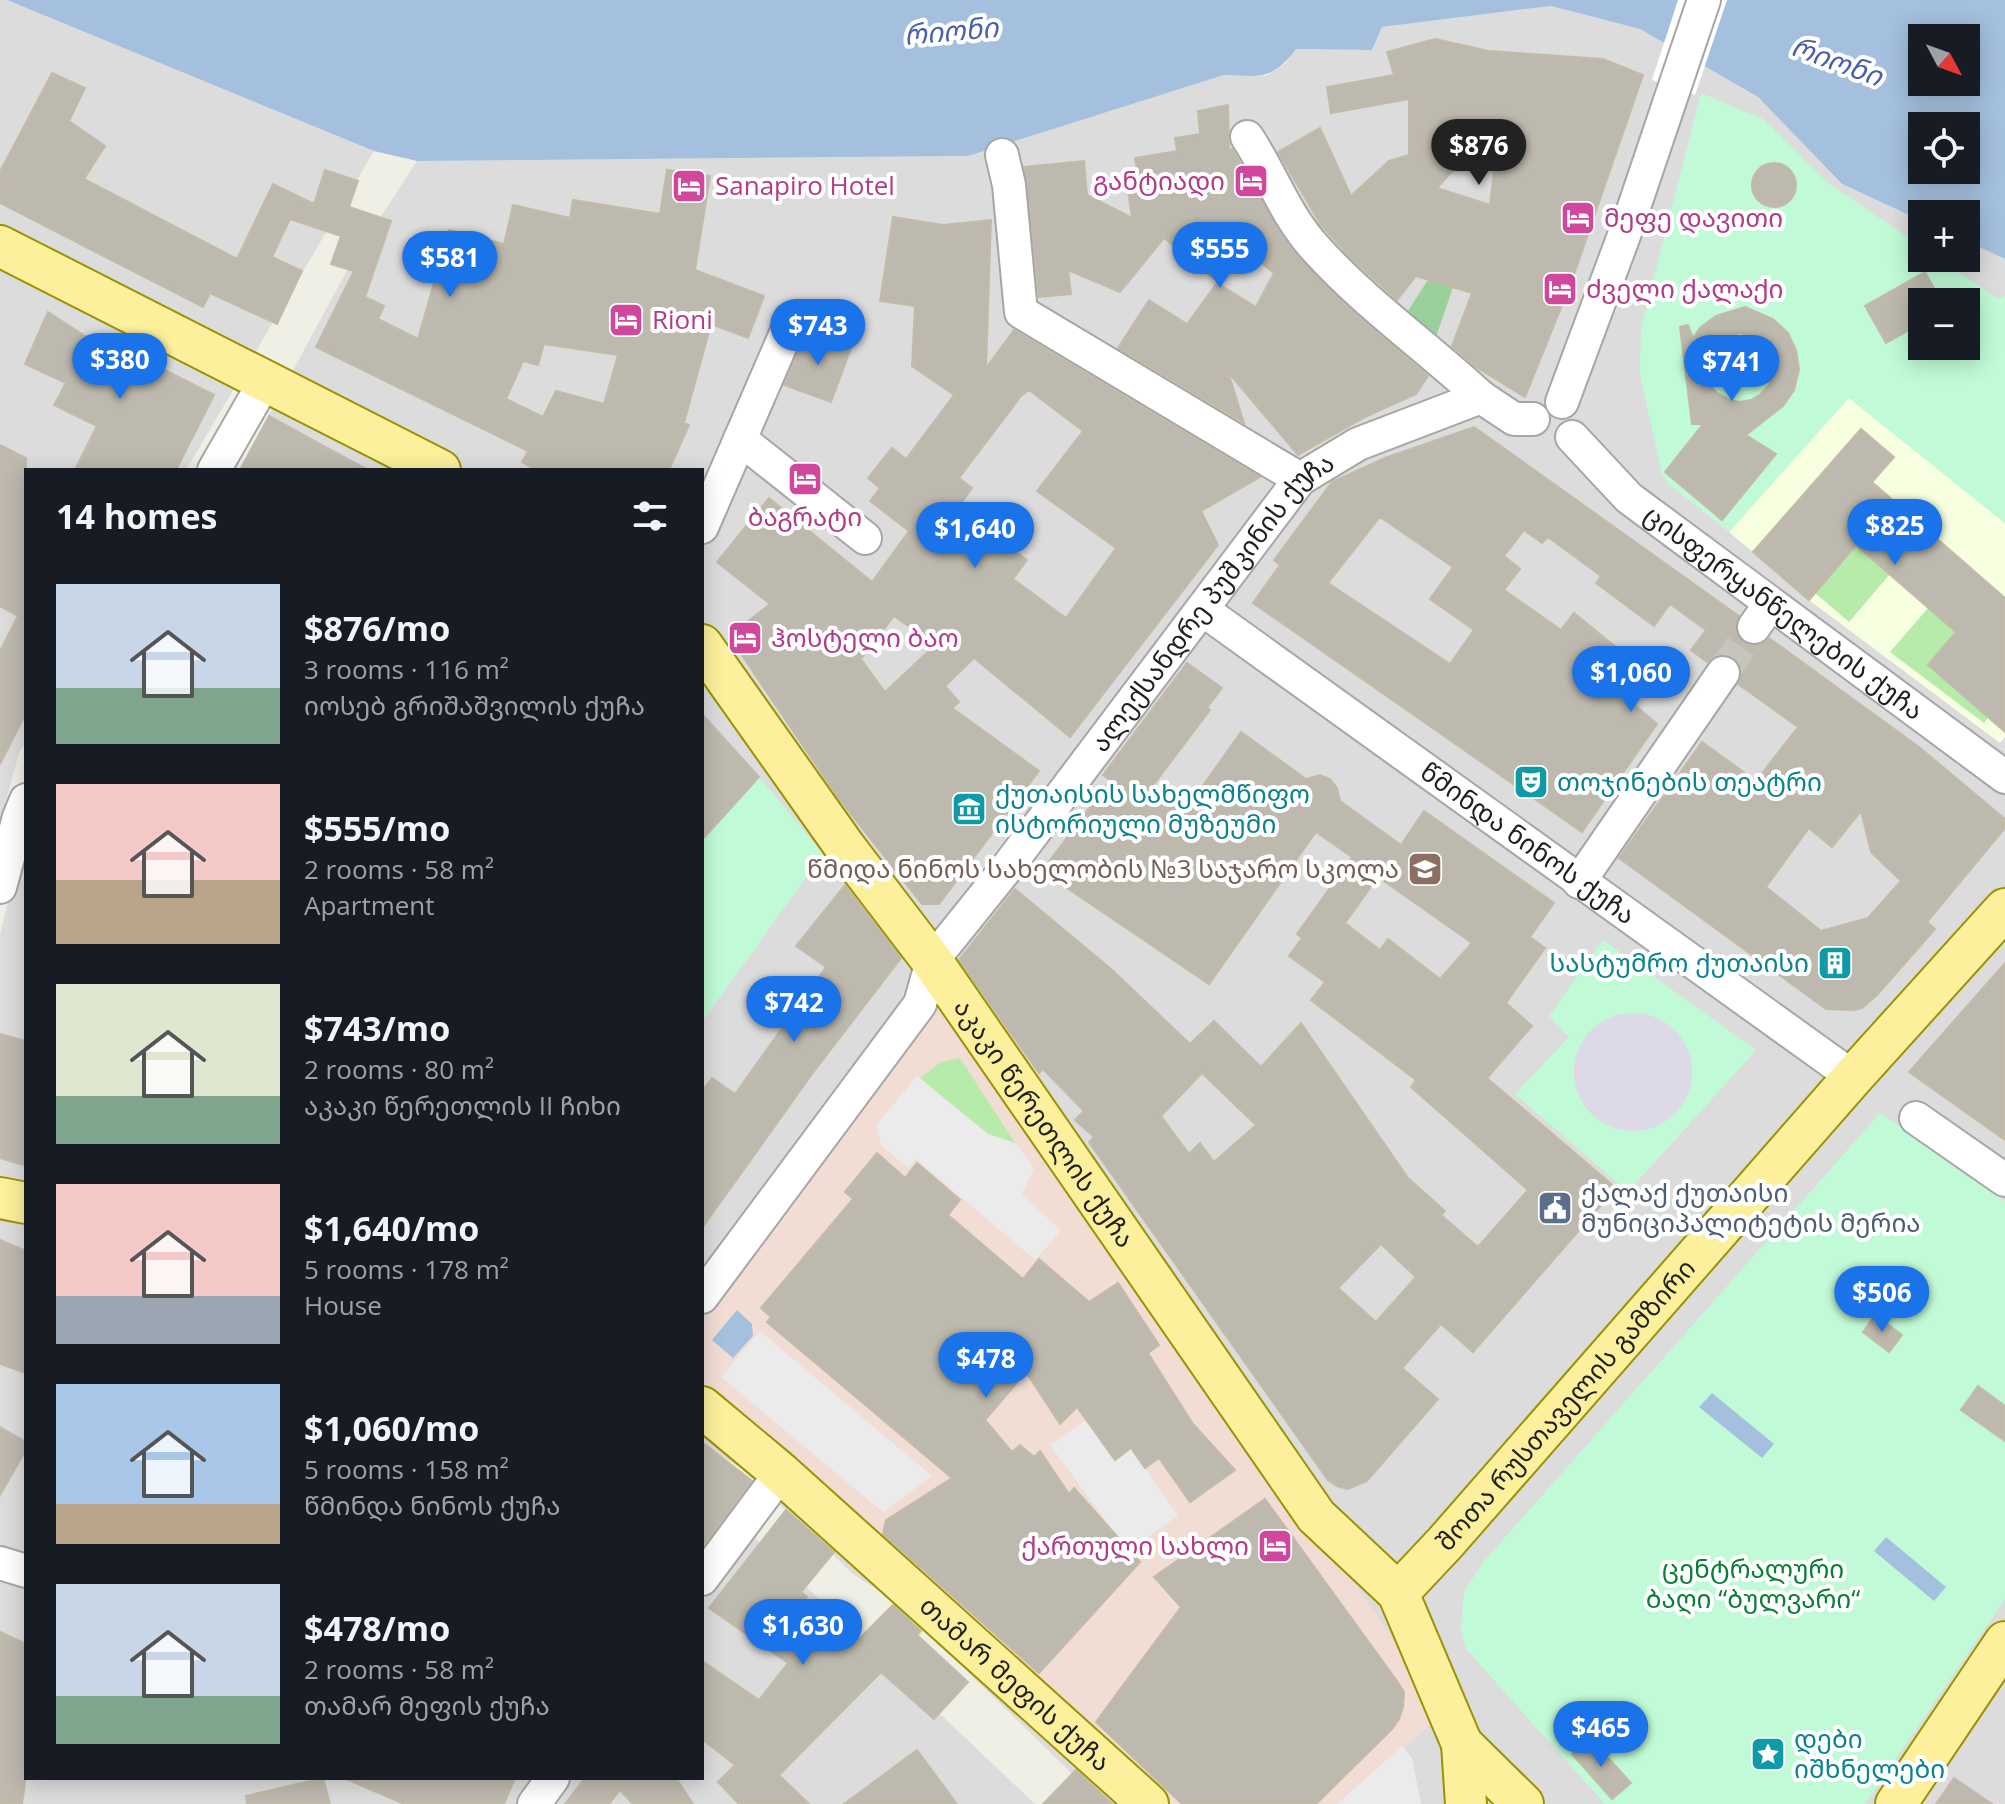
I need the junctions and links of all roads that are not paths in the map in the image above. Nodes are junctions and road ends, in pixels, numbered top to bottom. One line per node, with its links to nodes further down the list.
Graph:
1 (1704, 0): 8 (street)
2 (1247, 137): 7 (street)
3 (1002, 155): 15 (street)
4 (2, 252): 6 (main road)
5 (790, 324): 11 (street)
6 (265, 381): 12 (street); 13 (main road)
7 (1481, 397): 9 (street); 15 (street, ალექსანდრე პუშკინის ქუჩა)
8 (1562, 402): 9 (street); 10 (street)
9 (1533, 419): 10 (street)
10 (1572, 437): 20 (street, ცისფერყანწელების ქუჩა)
11 (740, 439): 14 (street); 16 (street)
12 (215, 468)
13 (436, 468)
14 (780, 471)
15 (1300, 479): 17 (street, ალექსანდრე პუშკინის ქუჩა)
16 (704, 522)
17 (1203, 610): 22 (street, წმინდა ნინოს ქუჩა); 25 (street, ალექსანდრე პუშკინის ქუჩა)
18 (704, 648): 25 (main road, აკაკი წერეთლის ქუჩა)
19 (1723, 673): 22 (street)
20 (2005, 777)
21 (24, 805): 23 (street)
22 (1579, 882): 26 (street, წმინდა ნინოს ქუჩა)
23 (0, 887)
24 (2005, 909): 26 (main road, შოთა რუსთაველის გამზირი)
25 (932, 961): 31 (street); 37 (main road, აკაკი წერეთლის ქუჩა)
26 (1853, 1077): 37 (main road, შოთა რუსთაველის გამზირი)
27 (1916, 1118): 28 (street)
28 (2005, 1180)
29 (0, 1198): 30 (main road)
30 (24, 1203)
31 (704, 1294)
32 (704, 1409): 33 (main road, თამარ მეფის ქუჩა)
33 (781, 1473): 36 (street); 42 (main road, თამარ მეფის ქუჩა)
34 (0, 1563): 35 (street)
35 (24, 1570)
36 (704, 1576)
37 (1398, 1593): 39 (main road)
38 (1998, 1668): 45 (main road)
39 (1462, 1744): 43 (main road); 44 (main road)
40 (552, 1780): 41 (street)
41 (534, 1804)
42 (1148, 1804)
43 (1466, 1804)
44 (1523, 1804)
45 (1896, 1804)

